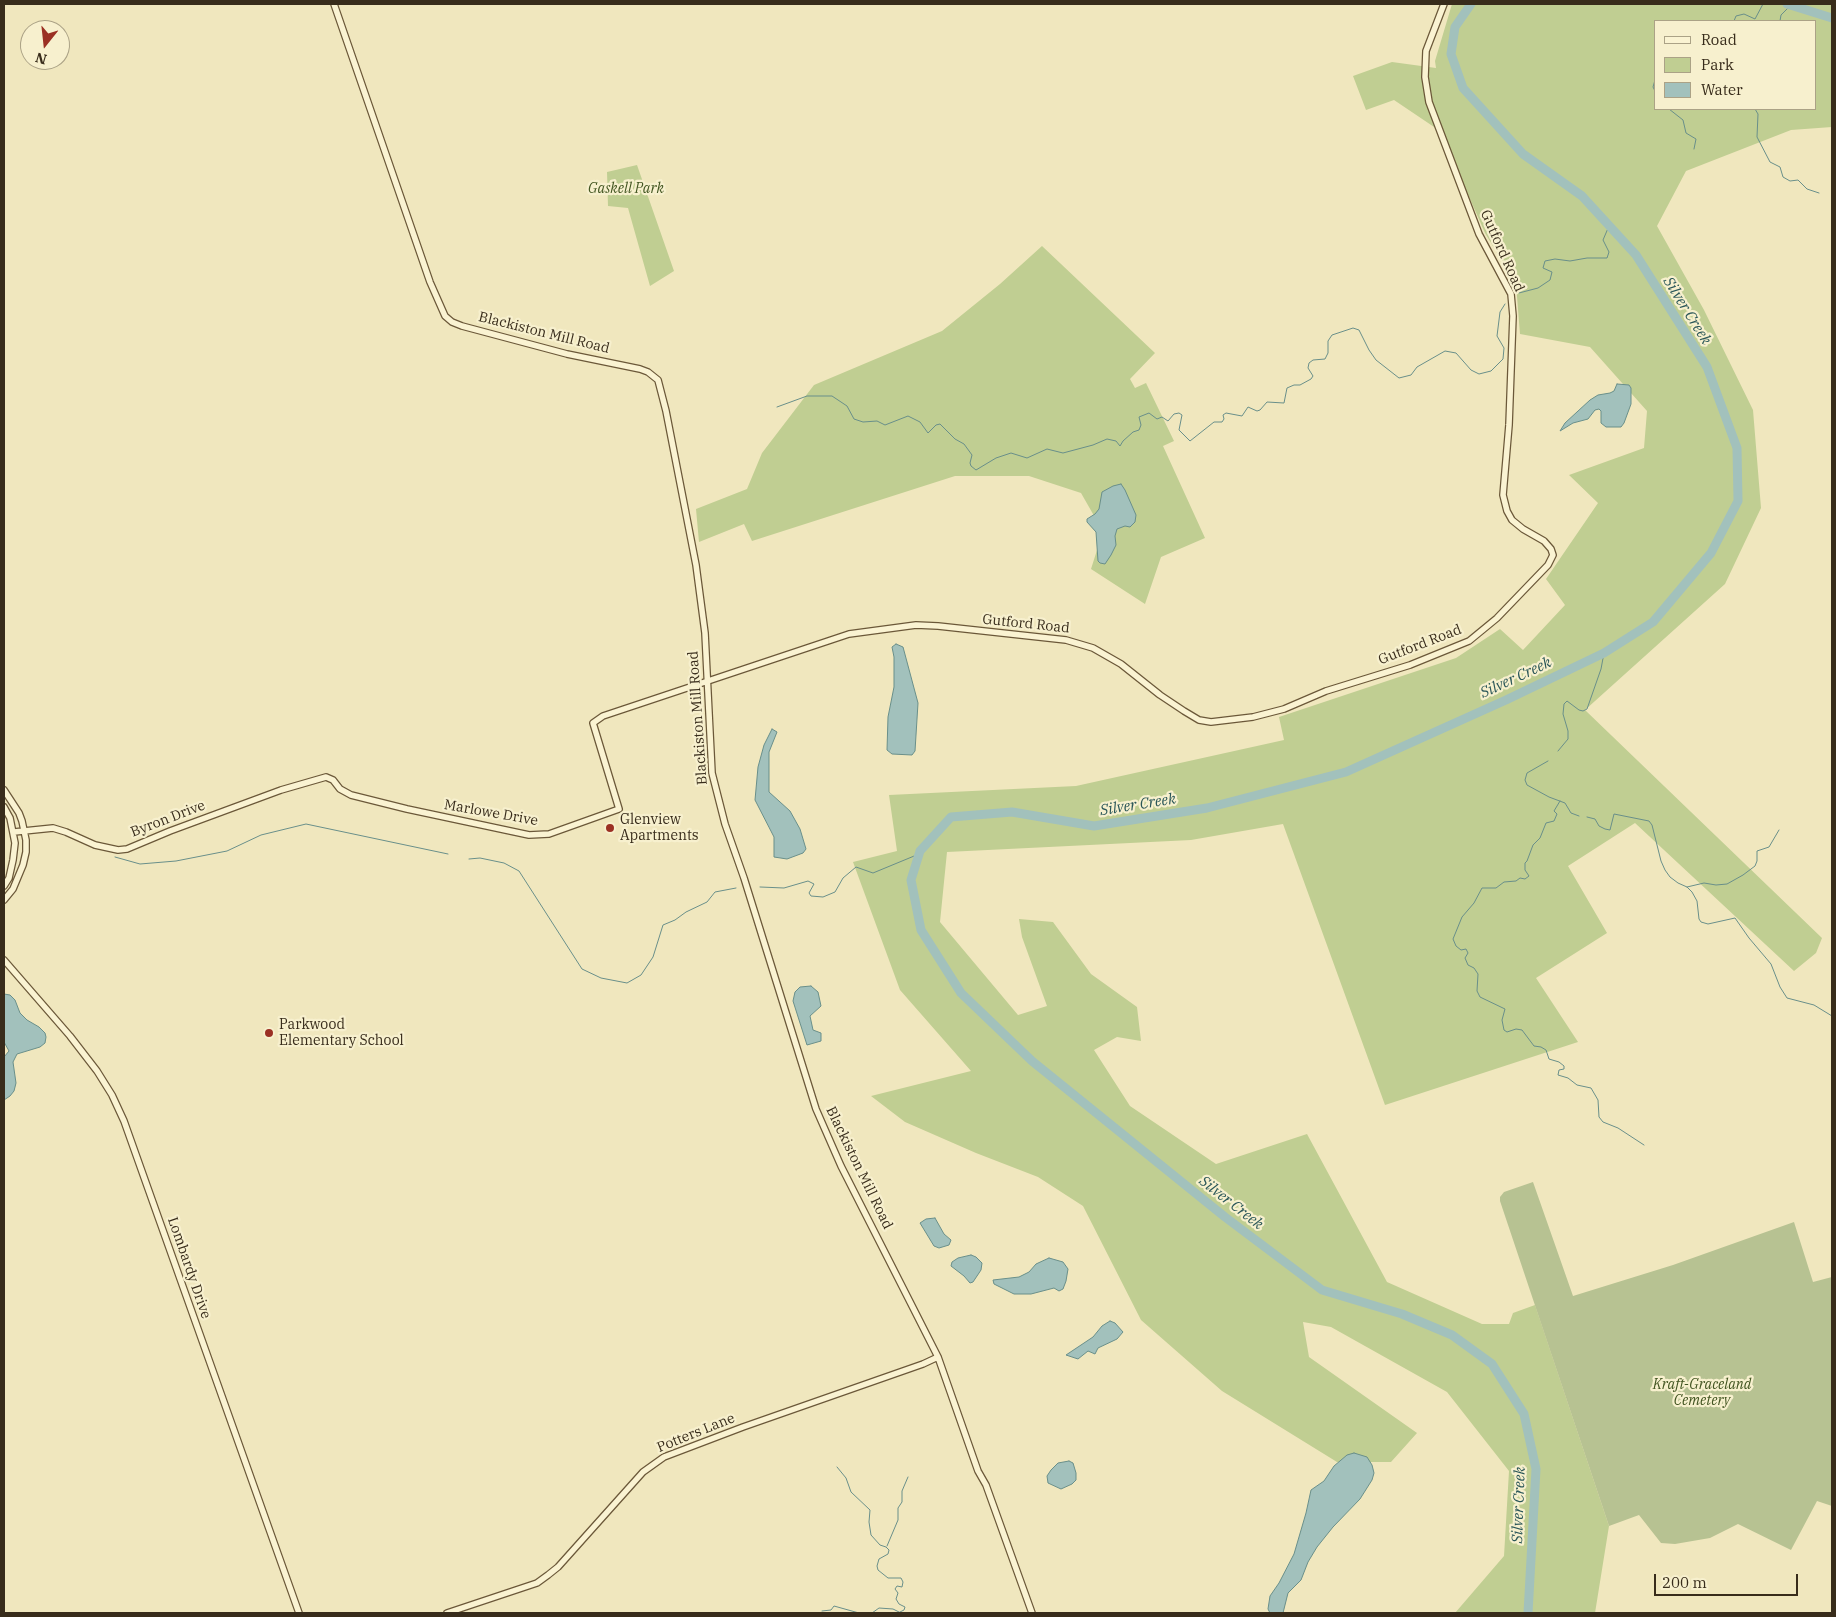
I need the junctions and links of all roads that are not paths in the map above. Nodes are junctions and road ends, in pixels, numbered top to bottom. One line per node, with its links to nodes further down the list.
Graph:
1 (334, 4): 3 (street, Blackiston Mill Road)
2 (1444, 4): 3 (street, Gutford Road)
3 (708, 681): 4 (street, Marlowe Drive); 12 (street, Blackiston Mill Road)
4 (329, 779): 7 (street, Byron Drive)
5 (4, 790): 7 (street)
6 (4, 807): 8 (street)
7 (24, 830): 8 (street, Byron Drive); 10 (street)
8 (14, 832): 9 (street)
9 (4, 886)
10 (4, 900)
11 (4, 960): 13 (street, Lombardy Drive)
12 (938, 1357): 14 (street, Potters Lane); 15 (street, Blackiston Mill Road)
13 (299, 1613)
14 (448, 1613)
15 (1032, 1613)

